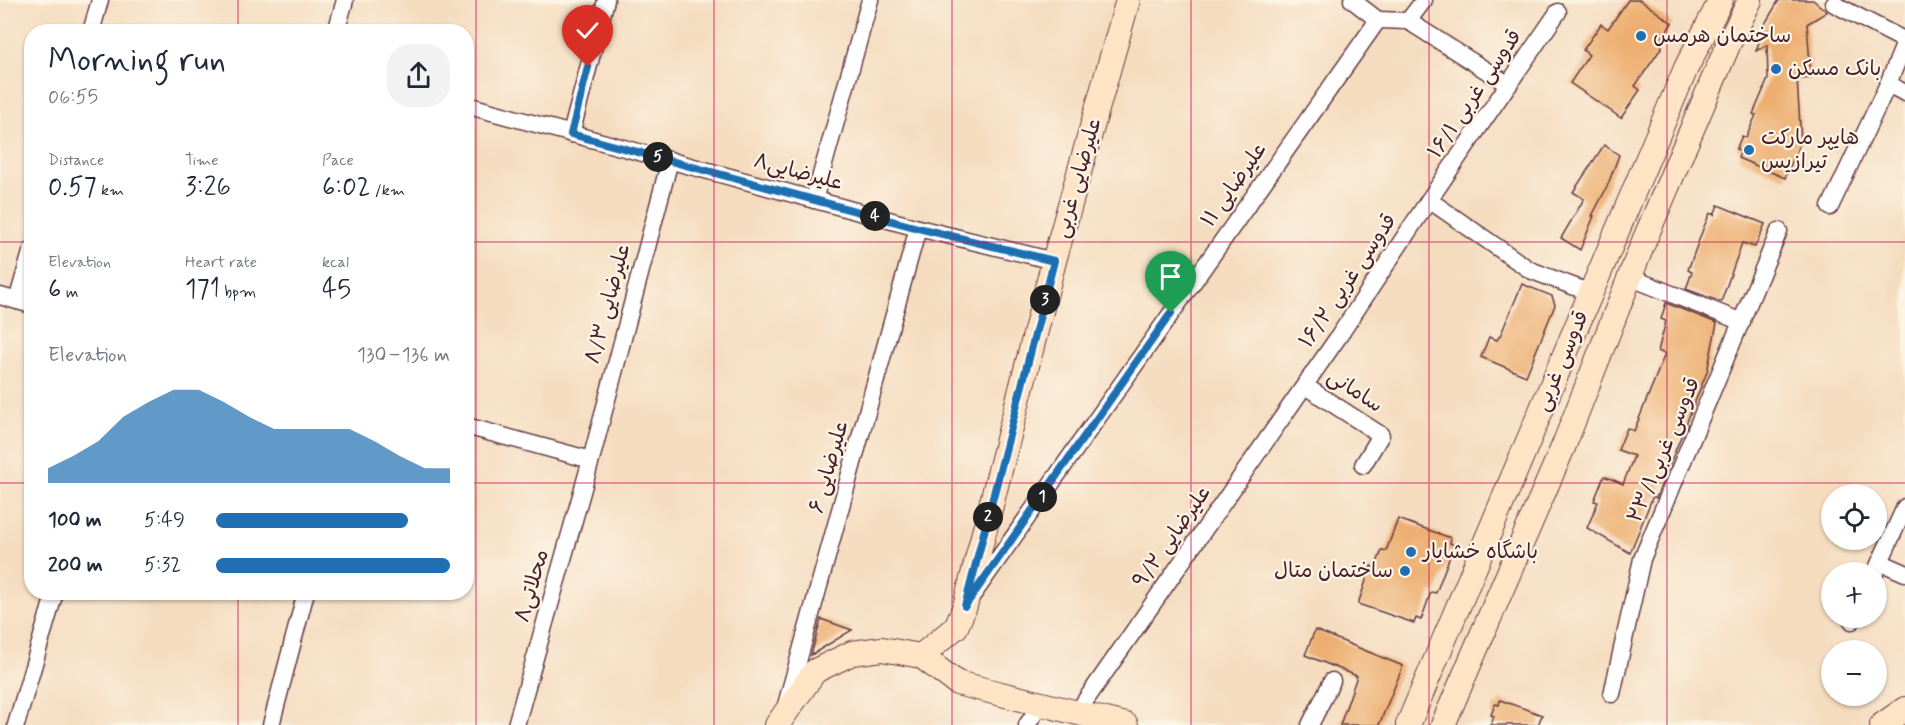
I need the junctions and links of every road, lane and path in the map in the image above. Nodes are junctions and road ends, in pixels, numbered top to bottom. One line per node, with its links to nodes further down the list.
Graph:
1 (100, 0): 14 (street)
2 (345, 0): 15 (street)
3 (606, 0): 20 (street)
4 (870, 0): 22 (street)
5 (1128, 0): 27 (main road, علیرضایی غربی)
6 (1352, 0): 12 (street)
7 (1424, 0): 13 (street)
8 (1721, 0): 29 (main road, قدوسی غربی)
9 (1750, 0): 28 (main road, قدوسی غربی)
10 (1834, 4): 16 (street)
11 (1558, 12): 17 (street, ۱۶/۱ قدوسی غربی)
12 (1378, 20): 13 (street); 43 (street, ۱۱ علیرضایی)
13 (1408, 21): 17 (street)
14 (93, 24)
15 (338, 24)
16 (1888, 84): 18 (street); 24 (street)
17 (1509, 85): 23 (street, ۱۶/۱ قدوسی غربی)
18 (1905, 93)
19 (474, 107): 20 (street, علیرضایی۸)
20 (571, 134): 21 (street, علیرضایی۸)
21 (670, 160): 22 (street, علیرضایی۸); 35 (street, ۸/۳ علیرضایی)
22 (814, 200): 25 (street, علیرضایی۸)
23 (1429, 200): 29 (street); 33 (street, ۱۶/۲ قدوسی غربی)
24 (1830, 207)
25 (918, 228): 27 (street, علیرضایی۸); 50 (street, ۶ علیرضایی)
26 (1779, 231): 32 (street, قدوسی غربی۲۳/۱)
27 (1054, 261): 43 (main road, علیرضایی غربی)
28 (1629, 277): 32 (street); 58 (main road, قدوسی غربی)
29 (1591, 293): 57 (main road, قدوسی غربی)
30 (0, 296): 31 (street)
31 (24, 303)
32 (1742, 322): 46 (street, قدوسی غربی۲۳/۱)
33 (1305, 386): 36 (street, سامانی); 49 (street, ۹/۲ علیرضایی)
34 (474, 428): 35 (street)
35 (591, 460): 53 (street, محلاتی۸)
36 (1363, 465)
37 (1905, 507): 38 (street)
38 (1879, 562)
39 (1887, 569): 40 (street)
40 (1905, 573)
41 (53, 600): 51 (street)
42 (304, 600): 52 (street)
43 (965, 606): 44 (main road, علیرضایی غربی)
44 (921, 656): 47 (main road); 50 (main road)
45 (1332, 681): 56 (street)
46 (1612, 694)
47 (1040, 705): 49 (main road); 54 (street)
48 (1905, 709): 59 (main road)
49 (1076, 714): 55 (main road)
50 (780, 721)
51 (16, 725)
52 (271, 725)
53 (516, 725)
54 (1027, 725)
55 (1126, 725)
56 (1310, 725)
57 (1408, 725)
58 (1443, 725)
59 (1882, 725)

